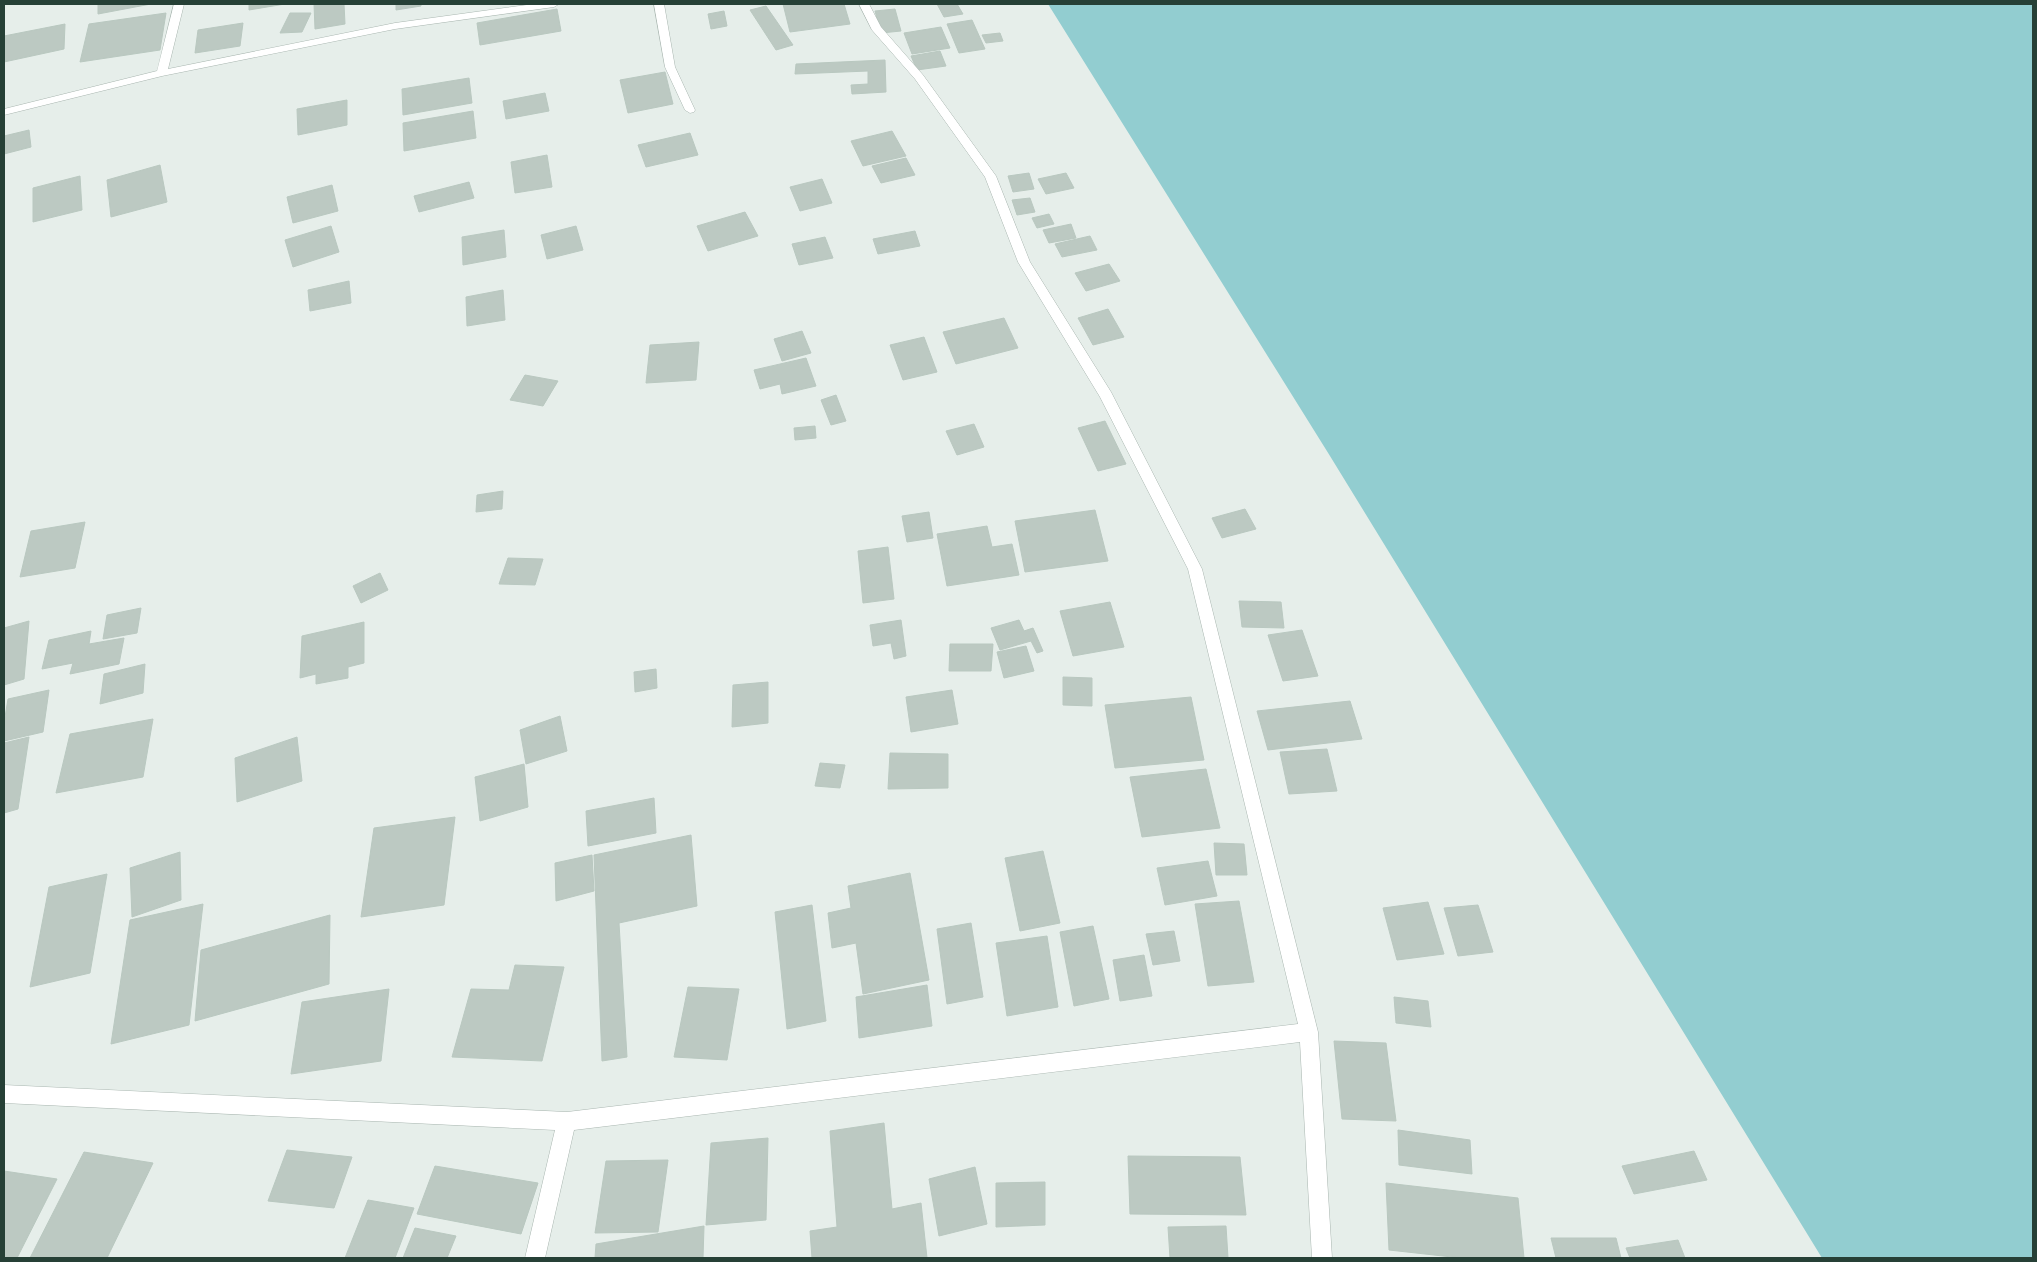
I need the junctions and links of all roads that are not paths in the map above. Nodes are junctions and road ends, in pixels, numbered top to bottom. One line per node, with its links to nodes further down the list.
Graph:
1 (179, 4): 5 (street)
2 (554, 4): 5 (street)
3 (658, 4): 6 (street)
4 (864, 4): 8 (street)
5 (162, 73): 7 (street)
6 (690, 110)
7 (4, 112)
8 (1309, 1032): 10 (street); 12 (street)
9 (4, 1094): 10 (street)
10 (567, 1122): 11 (street)
11 (535, 1258)
12 (1322, 1258)

